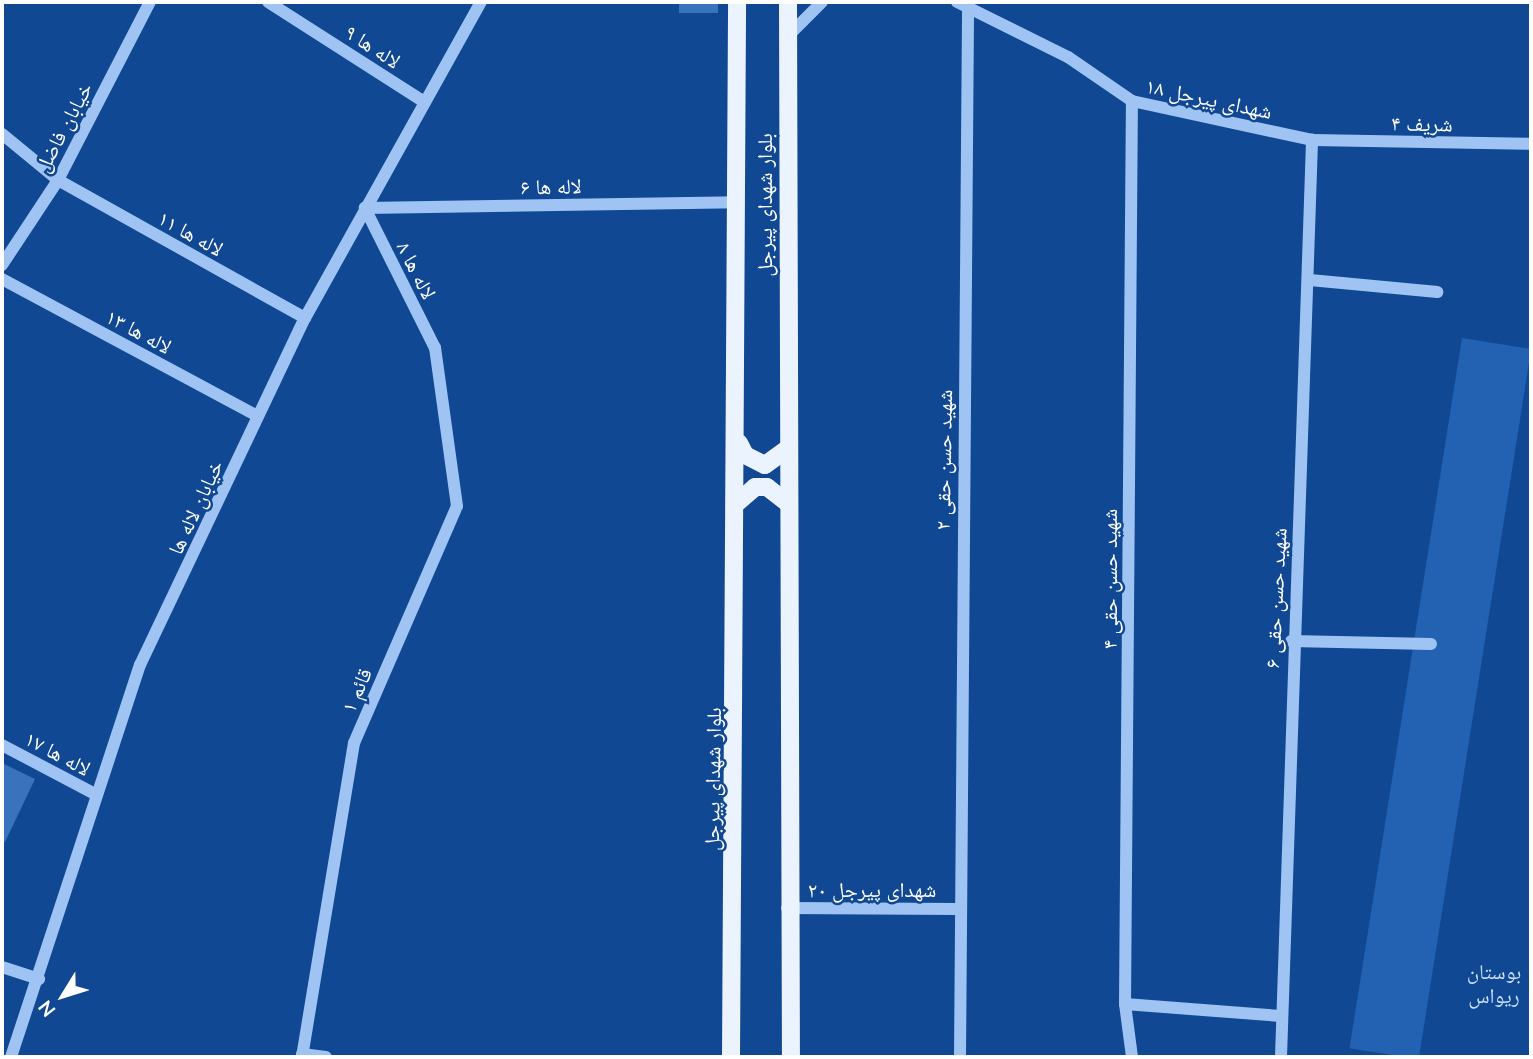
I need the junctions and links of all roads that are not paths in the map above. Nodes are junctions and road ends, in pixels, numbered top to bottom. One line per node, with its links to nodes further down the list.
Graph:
1 (150, 2): 15 (street, خیابان فاضل)
2 (268, 2): 10 (street, لاله ها ۹)
3 (481, 2): 10 (street, خیابان لاله ها)
4 (737, 2): 16 (main road, بلوار شهدای پیرجل)
5 (788, 2): 9 (main road, بلوار شهدای پیرجل)
6 (822, 2): 9 (street)
7 (957, 2): 8 (street, شهدای پیرجل ۱۸)
8 (968, 11): 11 (street, شهدای پیرجل ۱۸); 34 (street, شهید حسن حقی ۲)
9 (787, 37): 26 (main road, بلوار شهدای پیرجل)
10 (423, 101): 17 (street, خیابان لاله ها)
11 (1132, 101): 13 (street, شهدای پیرجل ۱۸); 37 (street, شهید حسن حقی ۴)
12 (2, 134): 15 (street, لاله ها ۱۱)
13 (1312, 140): 14 (street, شریف ۴); 20 (street, شهید حسن حقی ۶)
14 (1531, 144)
15 (58, 180): 18 (street, خیابان فاضل); 22 (street, لاله ها ۱۱)
16 (737, 202): 17 (street, لاله ها ۶); 25 (main road, بلوار شهدای پیرجل)
17 (365, 208): 22 (street, خیابان لاله ها); 23 (street, لاله ها ۸)
18 (2, 265)
19 (2, 279): 24 (street, لاله ها ۱۳)
20 (1310, 280): 21 (street); 29 (street, شهید حسن حقی ۶)
21 (1437, 292)
22 (305, 318): 24 (street, خیابان لاله ها)
23 (435, 348): 39 (street, قائم ۱)
24 (258, 416): 32 (street, خیابان لاله ها)
25 (738, 443): 26 (main road); 27 (main road, بلوار شهدای پیرجل)
26 (786, 450): 28 (main road, بلوار شهدای پیرجل)
27 (738, 502): 28 (main road); 42 (main road, بلوار شهدای پیرجل)
28 (786, 502): 33 (main road, بلوار شهدای پیرجل)
29 (1291, 641): 30 (street); 38 (street, شهید حسن حقی ۶)
30 (1431, 644)
31 (2, 745): 32 (street, لاله ها ۱۷)
32 (97, 795): 36 (street, خیابان لاله ها)
33 (787, 908): 34 (street, شهدای پیرجل ۲۰); 43 (main road, بلوار شهدای پیرجل)
34 (957, 909): 44 (street, شهید حسن حقی ۲)
35 (2, 967): 36 (street)
36 (39, 979): 40 (street, خیابان لاله ها)
37 (1125, 1004): 38 (street); 45 (street, شهید حسن حقی ۴)
38 (1281, 1016): 46 (street, شهید حسن حقی ۶)
39 (302, 1056): 41 (street)
40 (11, 1057)
41 (326, 1057)
42 (731, 1057)
43 (791, 1057)
44 (960, 1057)
45 (1132, 1057)
46 (1281, 1057)

